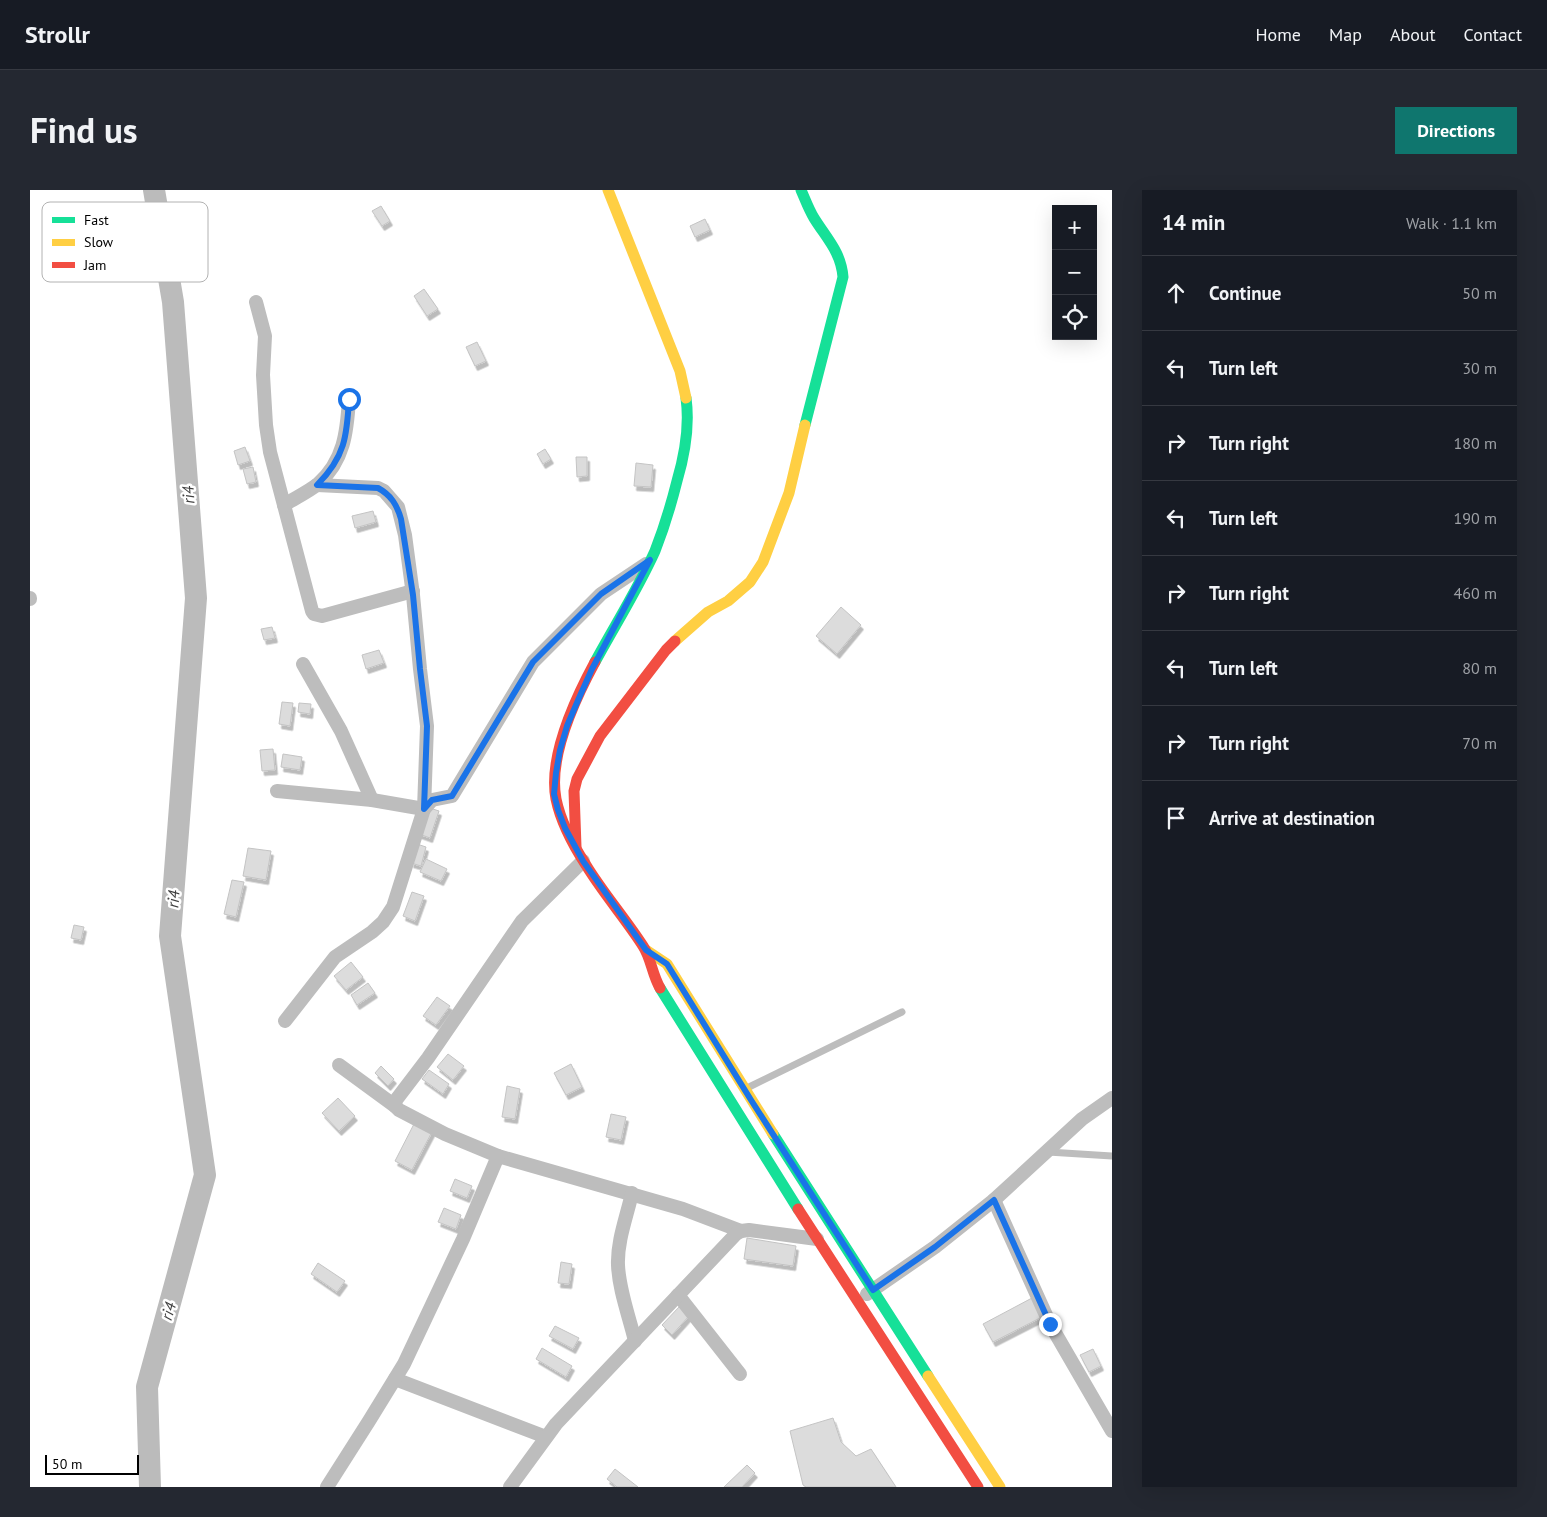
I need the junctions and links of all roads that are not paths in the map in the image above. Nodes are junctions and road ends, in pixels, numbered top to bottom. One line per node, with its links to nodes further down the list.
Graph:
1 (608, 190): 7 (main road)
2 (801, 190): 13 (main road)
3 (256, 302): 6 (street)
4 (349, 399): 5 (street)
5 (317, 485): 6 (street); 8 (street)
6 (284, 505): 8 (street)
7 (650, 560): 12 (street); 13 (main road)
8 (413, 591): 12 (street)
9 (303, 664): 11 (street)
10 (277, 791): 11 (street)
11 (372, 800): 12 (street)
12 (424, 809): 17 (street)
13 (576, 847): 14 (main road)
14 (583, 861): 15 (main road); 21 (street)
15 (646, 950): 19 (main road); 28 (main road)
16 (902, 1012): 19 (lane)
17 (285, 1021)
18 (339, 1065): 21 (street)
19 (744, 1089): 29 (main road)
20 (1112, 1098): 22 (street)
21 (396, 1106): 23 (street)
22 (1047, 1152): 24 (lane); 26 (street)
23 (498, 1156): 25 (street); 34 (street)
24 (1112, 1156)
25 (632, 1193): 27 (street); 32 (street)
26 (994, 1200): 29 (street); 35 (street)
27 (741, 1231): 28 (street); 30 (street)
28 (817, 1238): 31 (main road)
29 (873, 1290): 31 (street); 40 (main road)
30 (678, 1295): 32 (street); 33 (street)
31 (857, 1300): 39 (main road)
32 (635, 1341): 36 (street)
33 (740, 1374)
34 (394, 1379): 36 (street); 37 (street)
35 (1112, 1431)
36 (546, 1437): 38 (street)
37 (327, 1487)
38 (510, 1487)
39 (978, 1487)
40 (1000, 1487)

